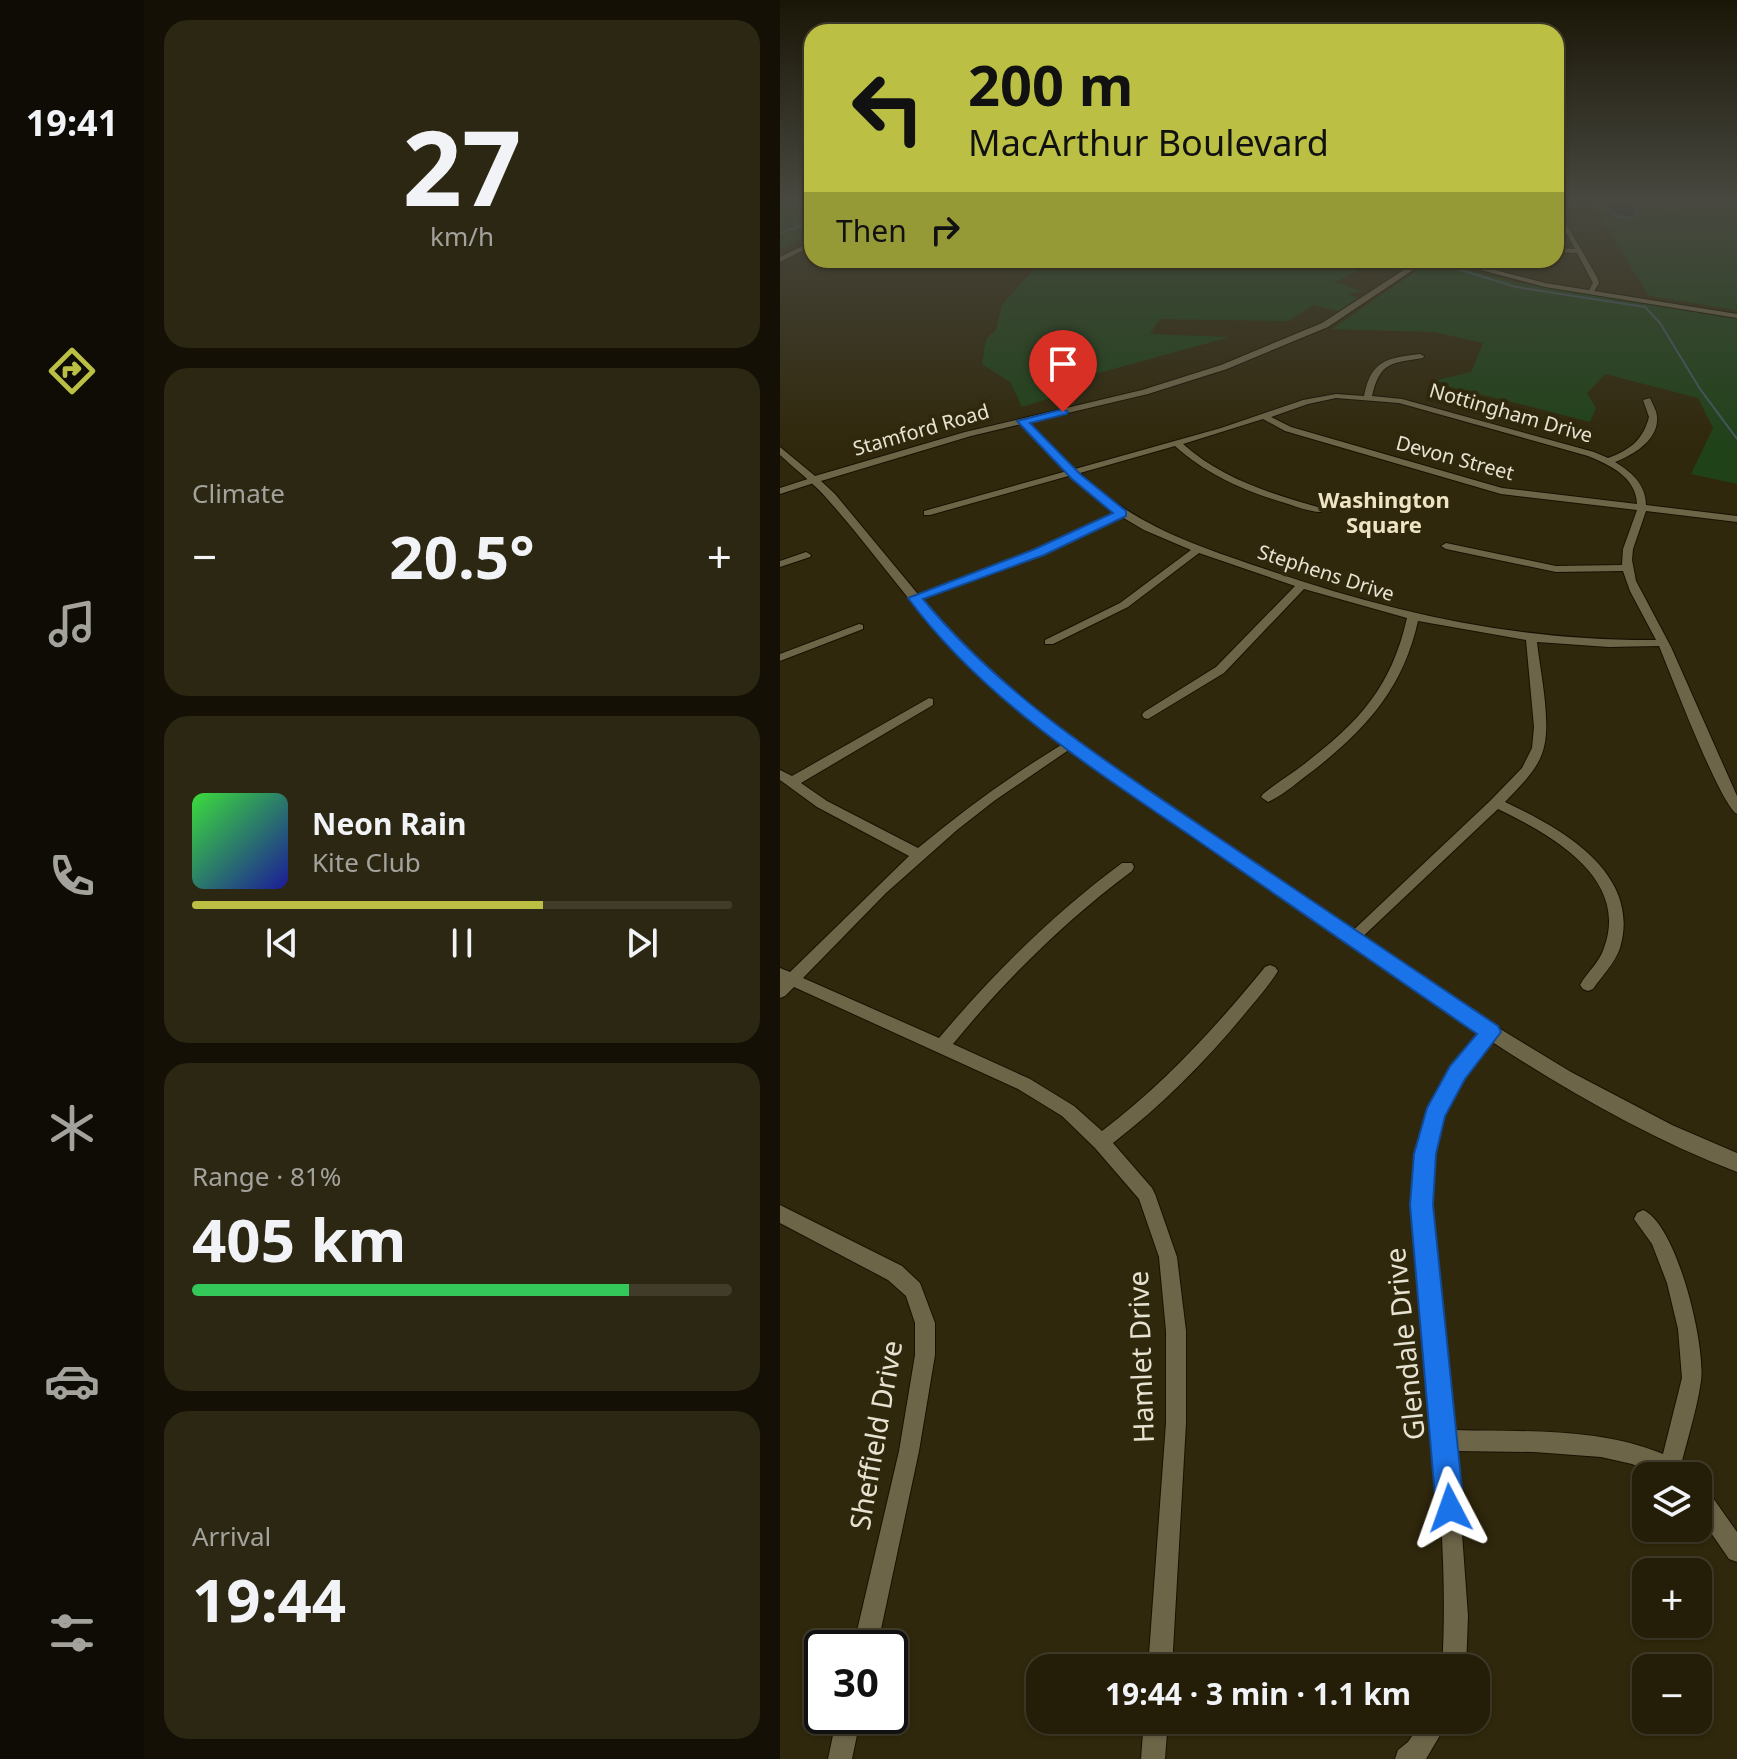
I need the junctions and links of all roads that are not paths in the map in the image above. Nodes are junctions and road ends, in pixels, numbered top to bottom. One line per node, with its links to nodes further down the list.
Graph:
1 (1392, 281): 10 (street, Stamford Road)
2 (1531, 281): 4 (street)
3 (1595, 281): 4 (street)
4 (1591, 292): 5 (street)
5 (1737, 316)
6 (1420, 356): 7 (street)
7 (1368, 396): 9 (street, Nottingham Drive); 13 (street, Nottingham Drive)
8 (1647, 400): 13 (street)
9 (1265, 417): 11 (street, Nottingham Drive); 17 (street, Devon Street)
10 (1023, 421): 14 (street, Stephens Drive); 15 (street, Stamford Road)
11 (1177, 443): 14 (street, Nottingham Drive); 18 (street)
12 (780, 450): 15 (street)
13 (1608, 461): 17 (street, Nottingham Drive)
14 (1071, 471): 19 (street, Nottingham Drive); 20 (street, Stephens Drive)
15 (814, 480): 16 (street, Stamford Road); 28 (street)
16 (780, 491)
17 (1644, 506): 21 (street, Devon Street); 26 (street)
18 (1318, 510)
19 (927, 513)
20 (1121, 514): 23 (street, Stephens Drive); 28 (street)
21 (1737, 519)
22 (1446, 546): 26 (street)
23 (1198, 549): 27 (street, Stephens Drive); 32 (street)
24 (806, 555): 25 (street)
25 (780, 564)
26 (1627, 568): 33 (street)
27 (1301, 586): 29 (street, Stephens Drive); 36 (street)
28 (914, 598): 37 (street)
29 (1413, 617): 31 (street, Stephens Drive); 39 (street)
30 (859, 627): 34 (street)
31 (1531, 639): 33 (street, Stephens Drive); 40 (street)
32 (1049, 642)
33 (1663, 643): 41 (street)
34 (780, 658)
35 (929, 702): 38 (street)
36 (1148, 715)
37 (1070, 745): 42 (street); 44 (street)
38 (786, 778): 42 (street)
39 (1268, 797)
40 (1496, 803): 44 (street); 47 (street)
41 (1737, 809)
42 (917, 854): 46 (street)
43 (1127, 867): 49 (street)
44 (1352, 938): 48 (street)
45 (1270, 971): 50 (street)
46 (783, 983): 49 (street, Hamlet Drive)
47 (1588, 985)
48 (1491, 1032): 51 (street); 54 (street, Glendale Drive)
49 (942, 1046): 50 (street, Hamlet Drive)
50 (1101, 1142): 60 (street, Hamlet Drive)
51 (1737, 1163)
52 (780, 1214): 59 (street, Sheffield Drive)
53 (1643, 1219): 56 (street)
54 (1445, 1440): 55 (street); 61 (street, Glendale Drive)
55 (1652, 1462)
56 (1677, 1462)
57 (1712, 1516): 58 (street)
58 (1737, 1551)
59 (869, 1630)
60 (1161, 1654)
61 (1455, 1654)
62 (845, 1734): 65 (street)
63 (1155, 1734): 66 (street)
64 (1428, 1734): 67 (street)
65 (840, 1759)
66 (1153, 1759)
67 (1407, 1759)

